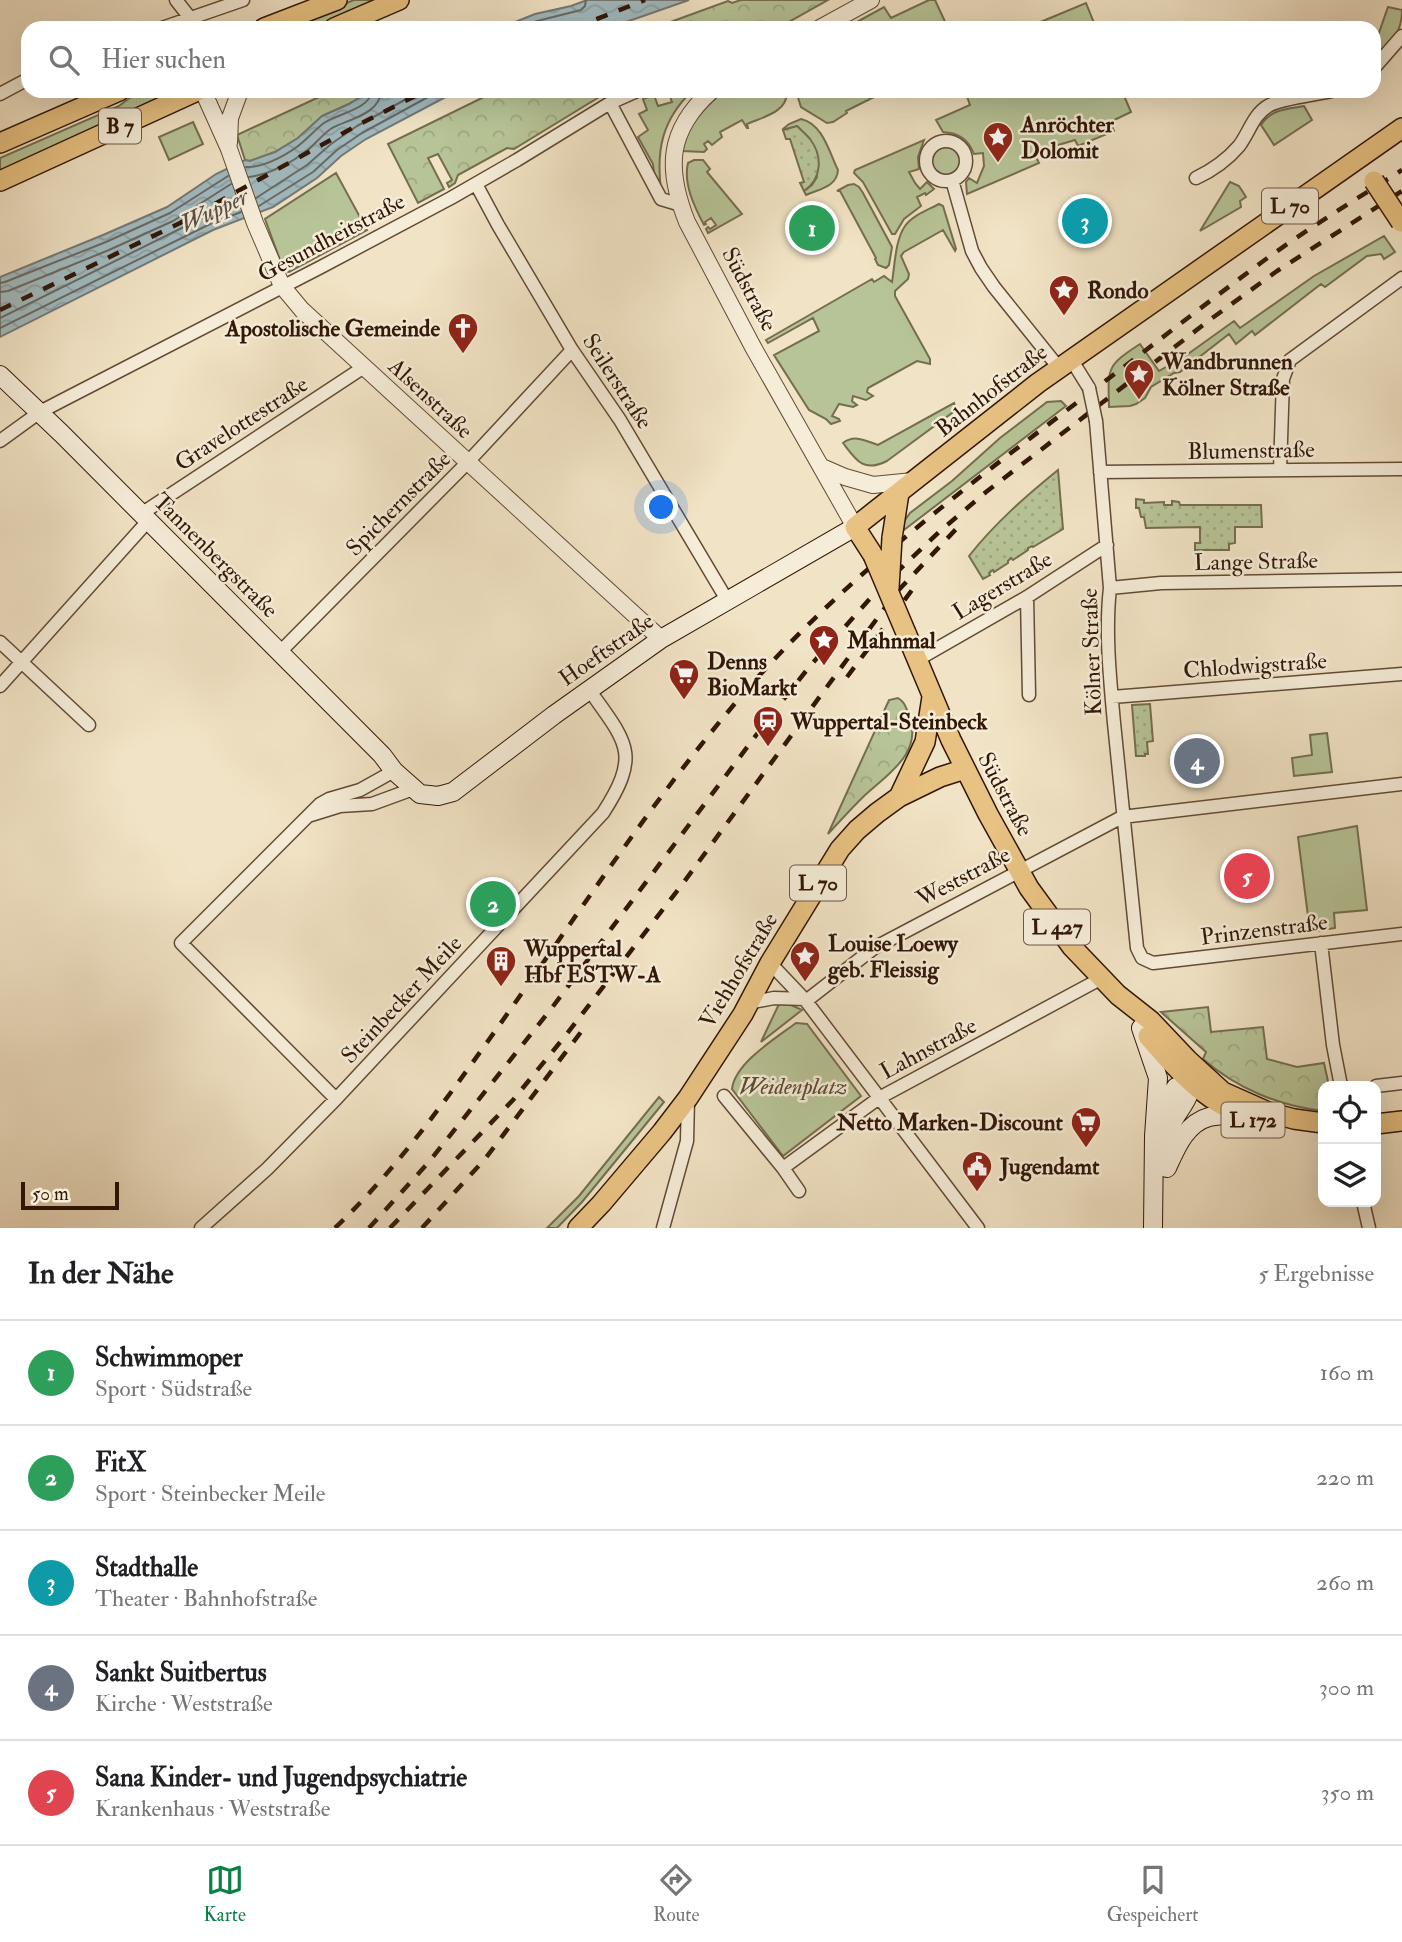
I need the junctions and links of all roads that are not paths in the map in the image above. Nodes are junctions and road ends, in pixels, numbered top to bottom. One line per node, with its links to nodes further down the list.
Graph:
1 (176, 0): 6 (street)
2 (243, 0): 7 (street)
3 (337, 0): 8 (main road)
4 (399, 0): 9 (main road)
5 (872, 0): 10 (street)
6 (189, 21)
7 (198, 21)
8 (282, 21)
9 (350, 21)
10 (833, 21)
11 (1402, 36): 12 (street)
12 (1381, 61)
13 (21, 83): 14 (street)
14 (0, 94)
15 (103, 98): 24 (main road, B 7)
16 (182, 98): 29 (main road, B 7)
17 (206, 98): 25 (street, Alsenstraße)
18 (237, 98): 25 (street, Alsenstraße)
19 (621, 98): 22 (street, Gesundheitstraße)
20 (705, 98): 31 (street, Südstraße)
21 (1298, 98): 27 (street)
22 (610, 103): 30 (street, Gesundheitstraße); 31 (street)
23 (1402, 128): 26 (main road, Bahnhofstraße / L 70)
24 (0, 143)
25 (231, 156): 34 (street, Alsenstraße)
26 (1359, 158): 32 (main road, bridge); 36 (main road, Bahnhofstraße / L 70)
27 (1195, 178)
28 (952, 180): 36 (street, Kölner Straße)
29 (0, 181)
30 (476, 184): 34 (street, Gesundheitstraße); 35 (street, Seilerstraße)
31 (681, 205): 42 (street, Südstraße)
32 (1401, 223)
33 (1402, 278): 44 (street)
34 (282, 286): 37 (street, Alsenstraße); 39 (street, Gesundheitstraße)
35 (572, 349): 41 (street, Spichernstraße); 54 (street, Seilerstraße)
36 (1065, 364): 45 (street, Kölner Straße, bridge); 46 (main road, Bahnhofstraße / L 70)
37 (364, 367): 41 (street, Alsenstraße); 47 (street, Gravelottestraße)
38 (0, 375): 39 (main road, Tannenbergstraße)
39 (40, 412): 40 (street, Gesundheitstraße); 47 (main road, Tannenbergstraße)
40 (0, 441)
41 (467, 463): 55 (street, Alsenstraße); 57 (street, Spichernstraße)
42 (822, 467): 46 (street); 48 (street, Südstraße)
43 (1402, 469): 44 (street, Blumenstraße)
44 (1280, 471): 45 (street, Blumenstraße)
45 (1100, 472): 49 (street, Kölner Straße)
46 (906, 487): 48 (main road, Bahnhofstraße / L 70); 52 (main road, bridge)
47 (145, 518): 57 (main road, Tannenbergstraße); 59 (street, Gravelottestraße)
48 (855, 527): 52 (main road, Südstraße / L 427, bridge); 54 (main road, Hoeftstraße)
49 (1107, 545): 51 (street, Kölner Straße); 53 (street, Lagerstraße)
50 (1402, 579): 51 (street, Lange Straße)
51 (1110, 588): 65 (street, Kölner Straße)
52 (889, 593): 58 (main road, Südstraße / L 427, bridge)
53 (1027, 597): 58 (street, Lagerstraße); 63 (street)
54 (727, 600): 55 (main road, Hoeftstraße)
55 (661, 639): 62 (main road, Hoeftstraße)
56 (0, 642): 59 (street)
57 (279, 653): 68 (main road, Tannenbergstraße)
58 (917, 660): 64 (main road, Südstraße / L 427)
59 (22, 661): 61 (street, Gravelottestraße); 66 (street)
60 (1402, 674): 65 (street, Chlodwigstraße)
61 (0, 686)
62 (590, 691): 70 (main road, Hoeftstraße); 93 (street, Steinbecker Meile)
63 (1029, 695)
64 (932, 696): 67 (main road, Südstraße / L 427); 71 (main road)
65 (1112, 697): 73 (street, Kölner Straße)
66 (89, 725)
67 (965, 769): 71 (main road, Viehhofstraße / L 70); 74 (main road, Südstraße / L 427)
68 (394, 771): 70 (main road); 72 (street, Steinbecker Meile)
69 (1402, 784): 73 (street, Weststraße)
70 (413, 789): 72 (street, Steinbecker Meile)
71 (899, 797): 78 (main road, Viehhofstraße / L 70)
72 (308, 816): 93 (street, Steinbecker Meile)
73 (1122, 817): 74 (street, Weststraße); 77 (street, Kölner Straße)
74 (1019, 870): 79 (main road, Südstraße / L 427); 81 (street, Weststraße)
75 (1402, 934): 76 (street, Prinzenstraße)
76 (1321, 943): 77 (street, Prinzenstraße); 85 (street)
77 (1138, 948)
78 (770, 963): 81 (street); 82 (main road, Viehhofstraße / L 70)
79 (1102, 978): 80 (main road, Südstraße / L 427); 92 (street, Lahnstraße)
80 (1118, 995): 83 (main road, Südstraße / L 427); 84 (main road, Südstraße / L 427)
81 (805, 1000): 82 (street); 92 (street)
82 (748, 1003): 91 (main road, Viehhofstraße / L 70)
83 (1141, 1028): 86 (main road, Südstraße / L 427); 99 (main road)
84 (1188, 1060): 86 (main road); 89 (main road, Südstraße)
85 (1340, 1081)
86 (1192, 1082): 89 (main road, L 172); 94 (main road, Südstraße / L 172); 99 (main road); 102 (main road)
87 (1402, 1083): 88 (street)
88 (1381, 1085)
89 (1223, 1092): 96 (main road, Südstraße / L 172)
90 (724, 1097): 100 (street)
91 (688, 1098): 105 (main road, Viehhofstraße / L 70); 106 (street)
92 (879, 1098): 100 (street, Lahnstraße); 107 (street)
93 (336, 1099): 104 (street, Steinbecker Meile)
94 (1238, 1114): 98 (main road, Südstraße / L 172); 102 (main road, L 172)
95 (1402, 1121): 97 (main road)
96 (1318, 1122)
97 (1381, 1124)
98 (1318, 1133)
99 (1154, 1136): 102 (main road)
100 (783, 1168): 101 (street)
101 (799, 1191)
102 (1155, 1197): 108 (main road)
103 (1364, 1207): 109 (street)
104 (201, 1228)
105 (578, 1228)
106 (663, 1228)
107 (978, 1228)
108 (1153, 1228)
109 (1369, 1228)

